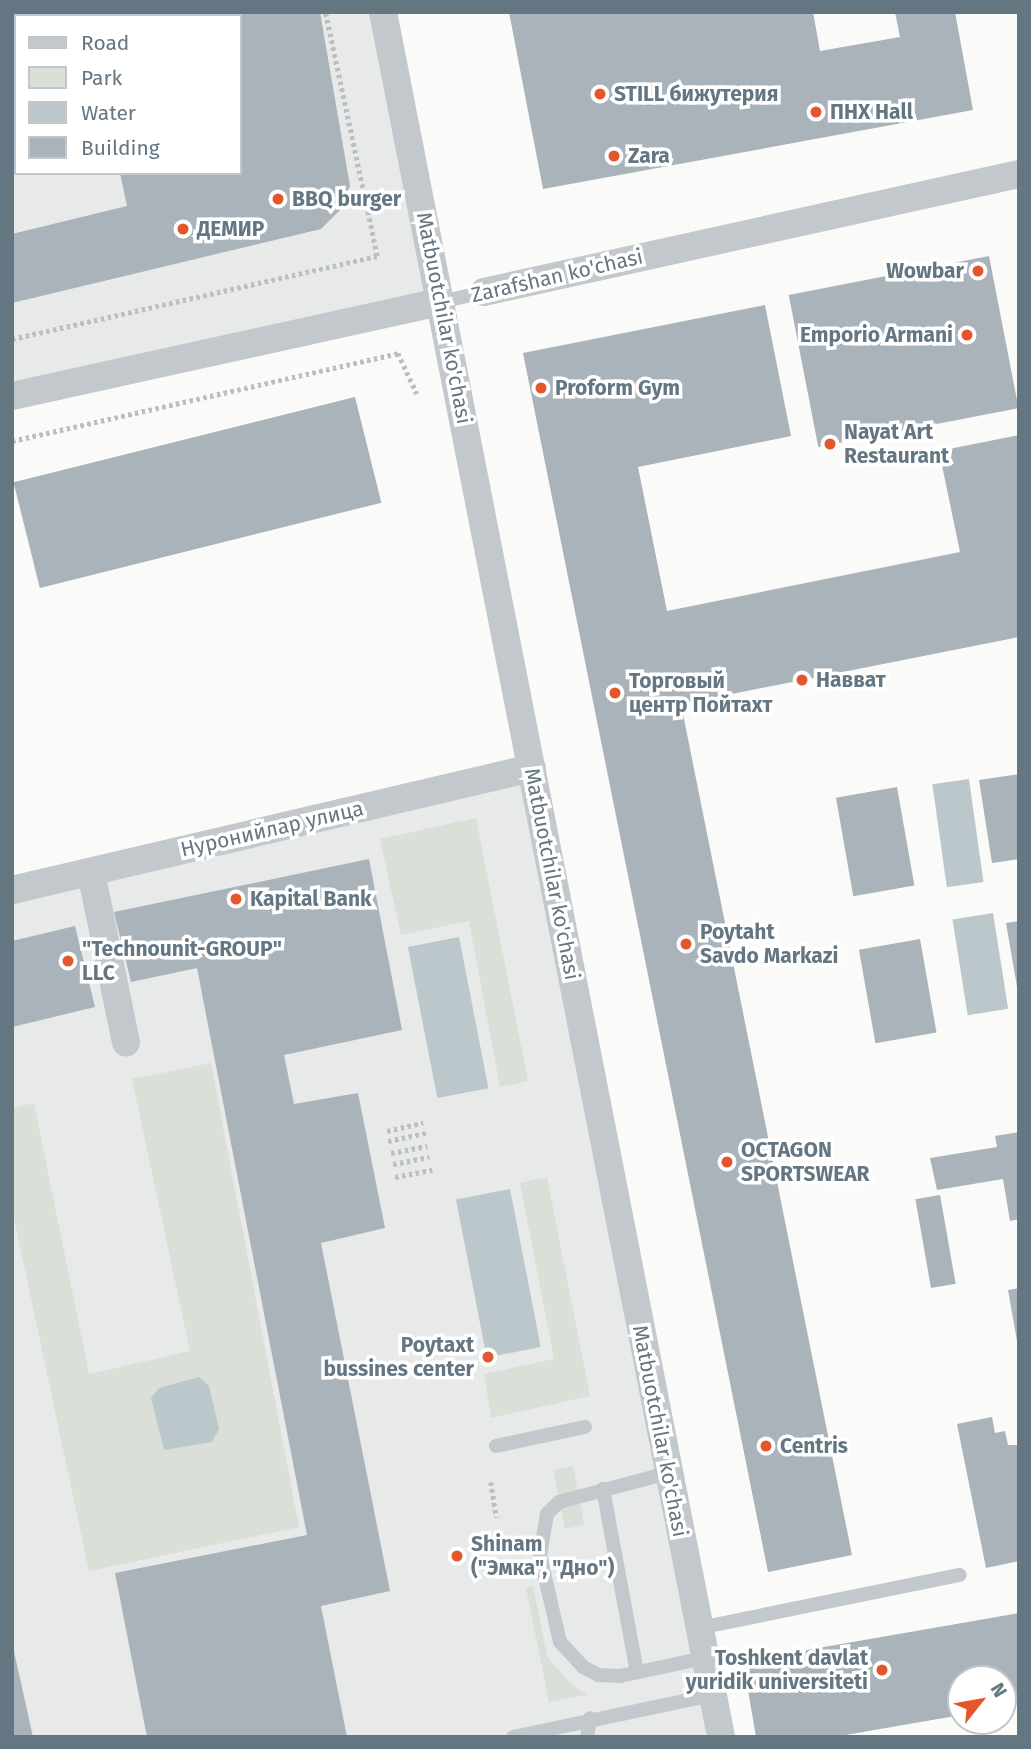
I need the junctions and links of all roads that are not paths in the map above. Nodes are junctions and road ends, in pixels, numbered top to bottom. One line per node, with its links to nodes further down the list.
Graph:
1 (383, 12): 4 (street, Matbuotchilar ko'chasi)
2 (1019, 174): 3 (street, Zarafshan ko'chasi)
3 (484, 292): 4 (lane, Zarafshan ko'chasi)
4 (441, 302): 5 (street, Zarafshan ko'chasi); 6 (street, Matbuotchilar ko'chasi)
5 (12, 396)
6 (532, 768): 7 (street, Нуронийлар улица); 12 (street, Matbuotchilar ko'chasi)
7 (90, 872): 8 (street, Нуронийлар улица); 9 (street)
8 (12, 890)
9 (126, 1042)
10 (585, 1427): 11 (lane)
11 (496, 1446)
12 (668, 1472): 13 (lane); 15 (street, Matbuotchilar ko'chasi)
13 (603, 1489): 17 (lane); 17 (lane)
14 (960, 1575): 15 (lane)
15 (699, 1628): 16 (street, Matbuotchilar ko'chasi)
16 (705, 1658): 17 (lane); 18 (street, Matbuotchilar ko'chasi)
17 (636, 1672)
18 (712, 1695): 19 (lane); 22 (street, Matbuotchilar ko'chasi)
19 (590, 1718): 20 (lane); 21 (lane)
20 (513, 1737)
21 (587, 1737)
22 (721, 1737)

